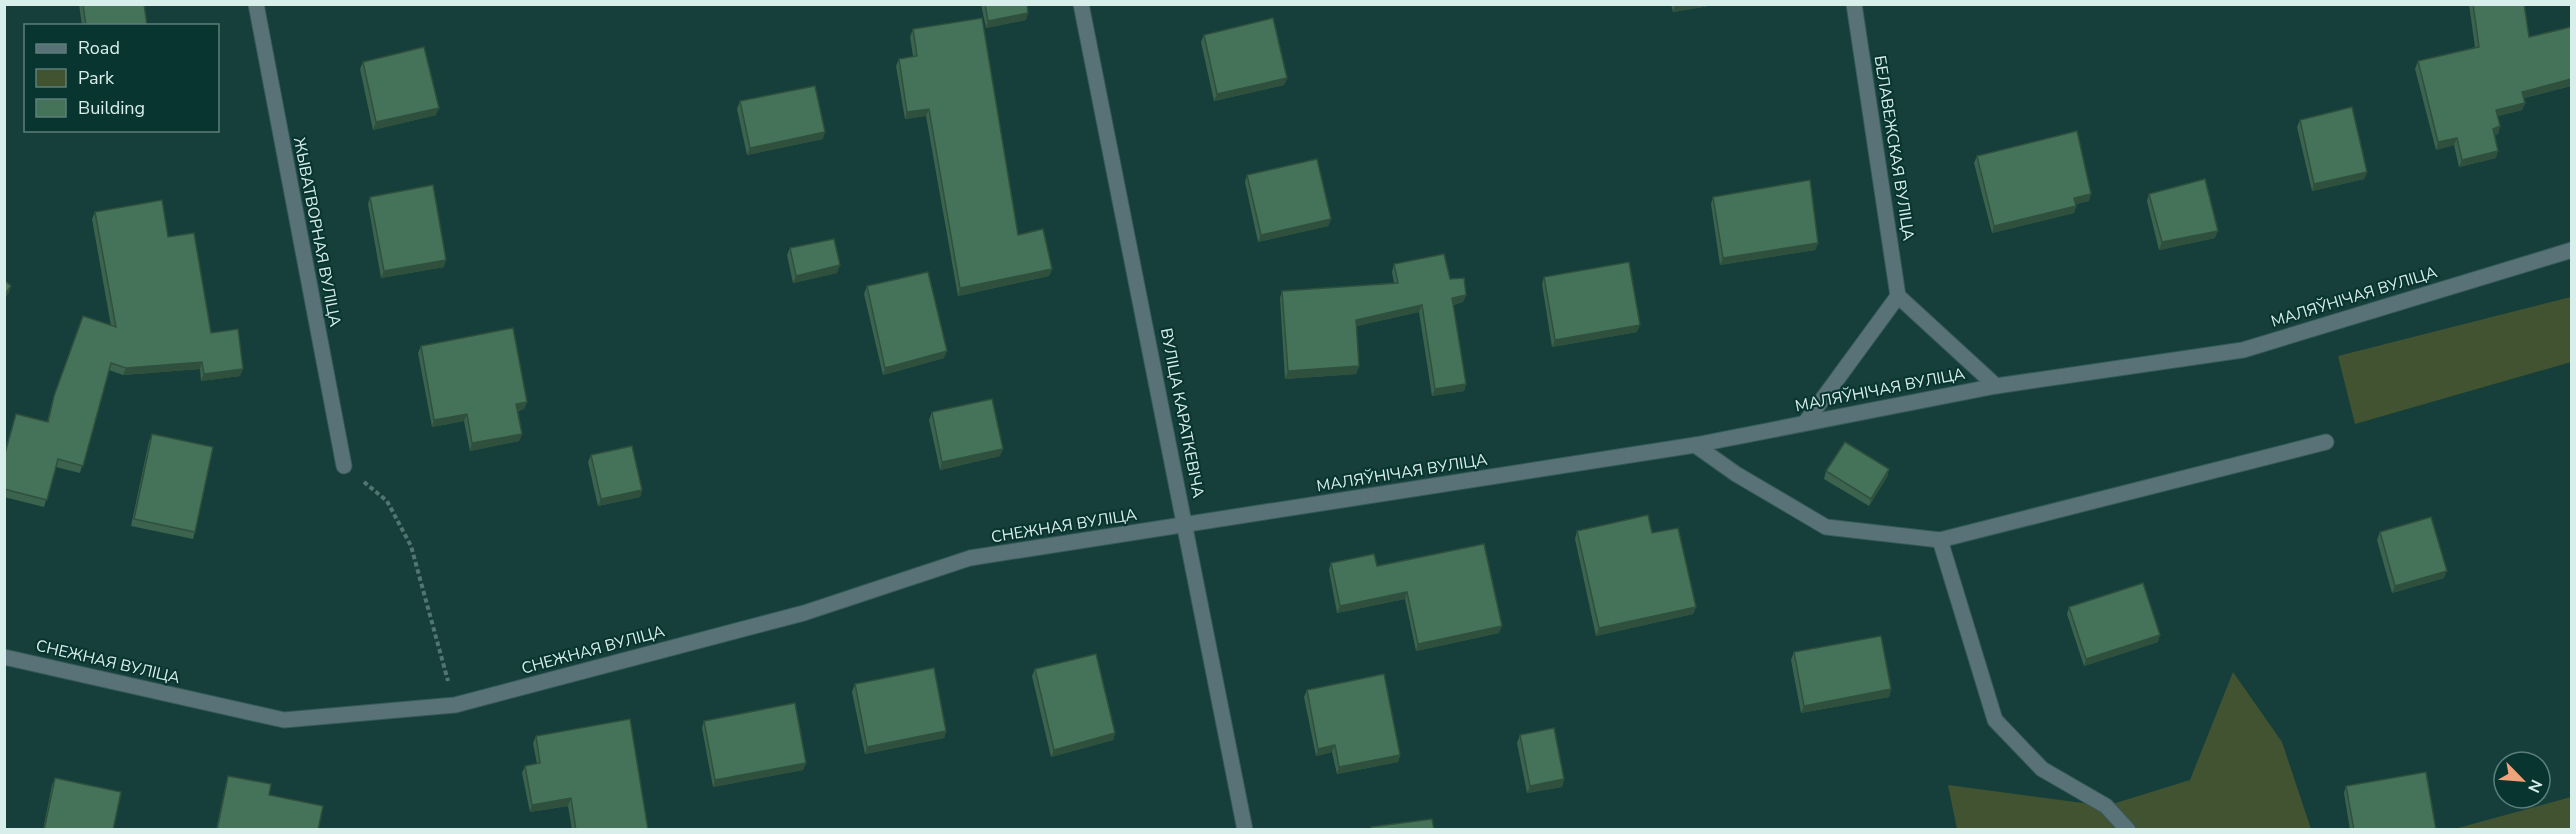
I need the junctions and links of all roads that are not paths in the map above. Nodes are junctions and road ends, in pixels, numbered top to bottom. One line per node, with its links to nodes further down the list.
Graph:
1 (256, 4): 10 (street, ЖЫВАТВОРНАЯ ВУЛІЦА)
2 (1081, 4): 11 (street, ВУЛІЦА КАРАТКЕВІЧА)
3 (1854, 4): 5 (street, БЕЛАВЕЖСКАЯ ВУЛІЦА)
4 (2571, 250): 6 (street, МАЛЯЎНІЧАЯ ВУЛІЦА)
5 (1898, 296): 6 (street); 7 (street)
6 (1996, 386): 7 (street, МАЛЯЎНІЧАЯ ВУЛІЦА)
7 (1805, 423): 9 (street, МАЛЯЎНІЧАЯ ВУЛІЦА)
8 (2326, 442): 12 (street)
9 (1695, 445): 11 (street, МАЛЯЎНІЧАЯ ВУЛІЦА); 12 (street)
10 (344, 466)
11 (1186, 525): 13 (street, СНЕЖНАЯ ВУЛІЦА); 14 (street, ВУЛІЦА КАРАТКЕВІЧА)
12 (1940, 540): 15 (street)
13 (4, 657)
14 (1245, 830)
15 (2128, 830)

